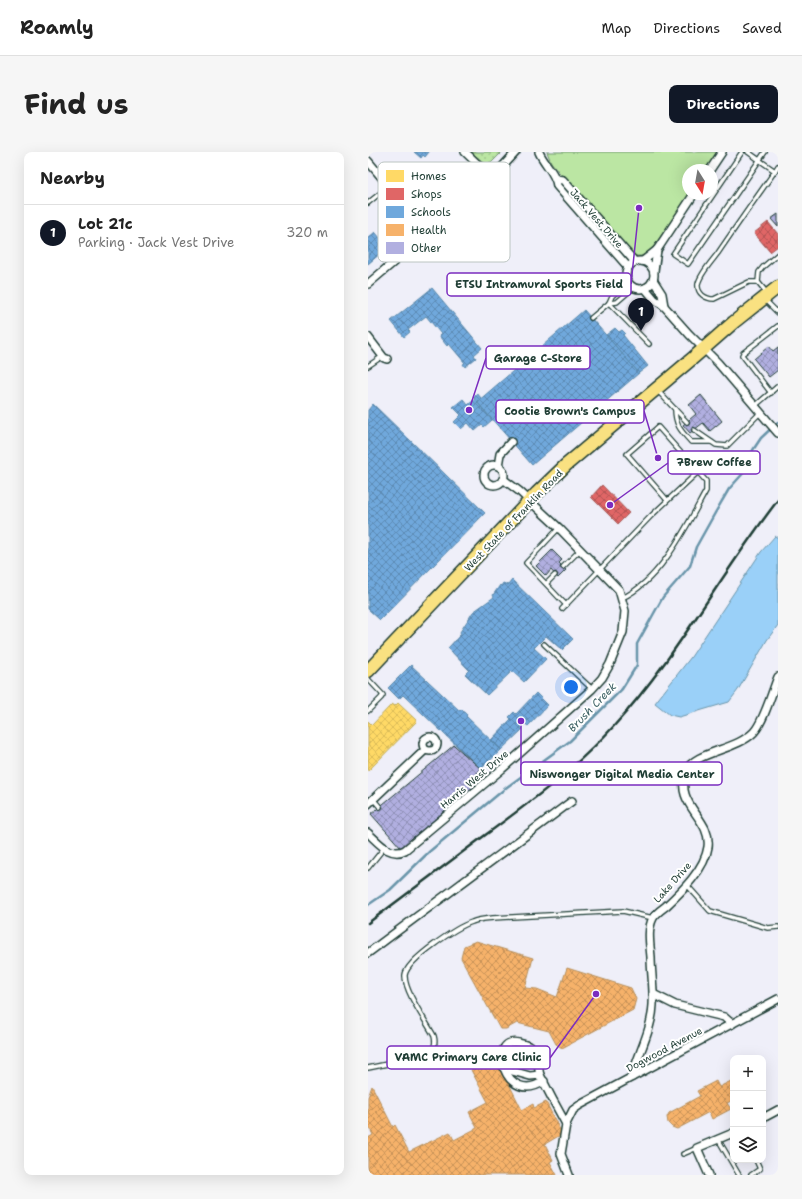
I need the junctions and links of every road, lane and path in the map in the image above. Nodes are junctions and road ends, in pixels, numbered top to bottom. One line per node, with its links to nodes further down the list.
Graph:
1 (465, 152): 10 (street)
2 (516, 152): 11 (street)
3 (539, 152): 16 (street, Jack Vest Drive)
4 (722, 152): 12 (street)
5 (742, 152): 8 (lane)
6 (748, 152): 8 (lane)
7 (765, 152): 8 (lane)
8 (759, 160): 14 (lane)
9 (368, 161): 15 (street)
10 (475, 162)
11 (507, 162)
12 (714, 164)
13 (778, 166): 14 (lane)
14 (774, 171): 28 (lane)
15 (378, 172)
16 (556, 179): 24 (street, Jack Vest Drive); 25 (street, Jack Vest Drive)
17 (378, 196): 19 (lane)
18 (690, 200): 20 (street)
19 (368, 204)
20 (657, 250): 22 (street); 26 (street)
21 (778, 254): 28 (lane)
22 (643, 261): 24 (street); 26 (street)
23 (394, 262): 29 (street)
24 (635, 262): 25 (street)
25 (628, 267): 30 (street)
26 (654, 271): 27 (street)
27 (653, 280): 31 (street); 34 (street)
28 (758, 282): 32 (lane)
29 (368, 284)
30 (631, 285): 31 (street); 33 (lane); 33 (lane)
31 (645, 288): 34 (street)
32 (772, 294): 35 (lane); 40 (highway, West State of Franklin Road)
33 (609, 303): 36 (lane); 39 (lane)
34 (664, 306): 40 (street)
35 (778, 313)
36 (590, 318)
37 (778, 326): 45 (lane)
38 (368, 337): 41 (street)
39 (649, 344)
40 (703, 348): 44 (highway, West State of Franklin Road); 46 (street)
41 (385, 357): 42 (lane)
42 (368, 366)
43 (778, 386): 45 (lane)
44 (656, 389): 47 (lane); 58 (highway, West State of Franklin Road)
45 (770, 394): 46 (lane)
46 (755, 406): 48 (street)
47 (675, 409): 49 (lane); 53 (lane)
48 (761, 412): 51 (street); 53 (lane)
49 (686, 422)
50 (694, 430): 53 (lane)
51 (778, 433)
52 (511, 442): 54 (street)
53 (711, 442)
54 (498, 466): 56 (street); 56 (street)
55 (698, 472): 57 (lane); 57 (lane); 65 (lane)
56 (503, 479): 58 (street, Harris West Drive)
57 (667, 500): 62 (lane)
58 (530, 501): 59 (street, Harris West Drive); 69 (highway, West State of Franklin Road)
59 (559, 528): 60 (street, Harris West Drive); 64 (lane)
60 (580, 549): 61 (lane); 62 (street, Harris West Drive)
61 (563, 567)
62 (599, 569): 65 (street, Harris West Drive); 66 (lane)
63 (555, 575): 64 (lane)
64 (547, 583): 66 (lane)
65 (622, 598): 72 (street, Harris West Drive)
66 (566, 604): 67 (lane)
67 (562, 609)
68 (544, 644): 72 (lane)
69 (368, 671)
70 (778, 677): 81 (street, Lake Drive)
71 (368, 680): 73 (lane)
72 (592, 689): 79 (street, Harris West Drive)
73 (368, 711)
74 (425, 750): 75 (street)
75 (370, 801): 77 (lane)
76 (572, 801): 84 (street)
77 (380, 807)
78 (368, 833): 79 (street)
79 (384, 848): 80 (lane)
80 (368, 868)
81 (687, 884): 82 (street, Lake Drive); 83 (lane)
82 (653, 918): 85 (street, Lake Drive); 88 (lane)
83 (778, 927)
84 (368, 954)
85 (653, 994): 87 (street); 91 (street, Lake Drive)
86 (778, 999): 87 (street, Dogwood Avenue)
87 (732, 1024): 91 (street, Dogwood Avenue)
88 (368, 1068)
89 (505, 1069): 90 (street); 90 (street); 92 (street)
90 (540, 1074): 92 (street)
91 (632, 1078): 95 (street, Dogwood Avenue)
92 (544, 1082): 95 (street)
93 (778, 1110): 94 (street)
94 (766, 1116)
95 (566, 1124): 101 (street)
96 (730, 1134): 97 (street)
97 (718, 1138): 98 (street); 103 (lane)
98 (697, 1148): 99 (lane); 102 (street)
99 (683, 1154)
100 (757, 1163): 104 (lane)
101 (570, 1175)
102 (709, 1175)
103 (739, 1175)
104 (751, 1175)

